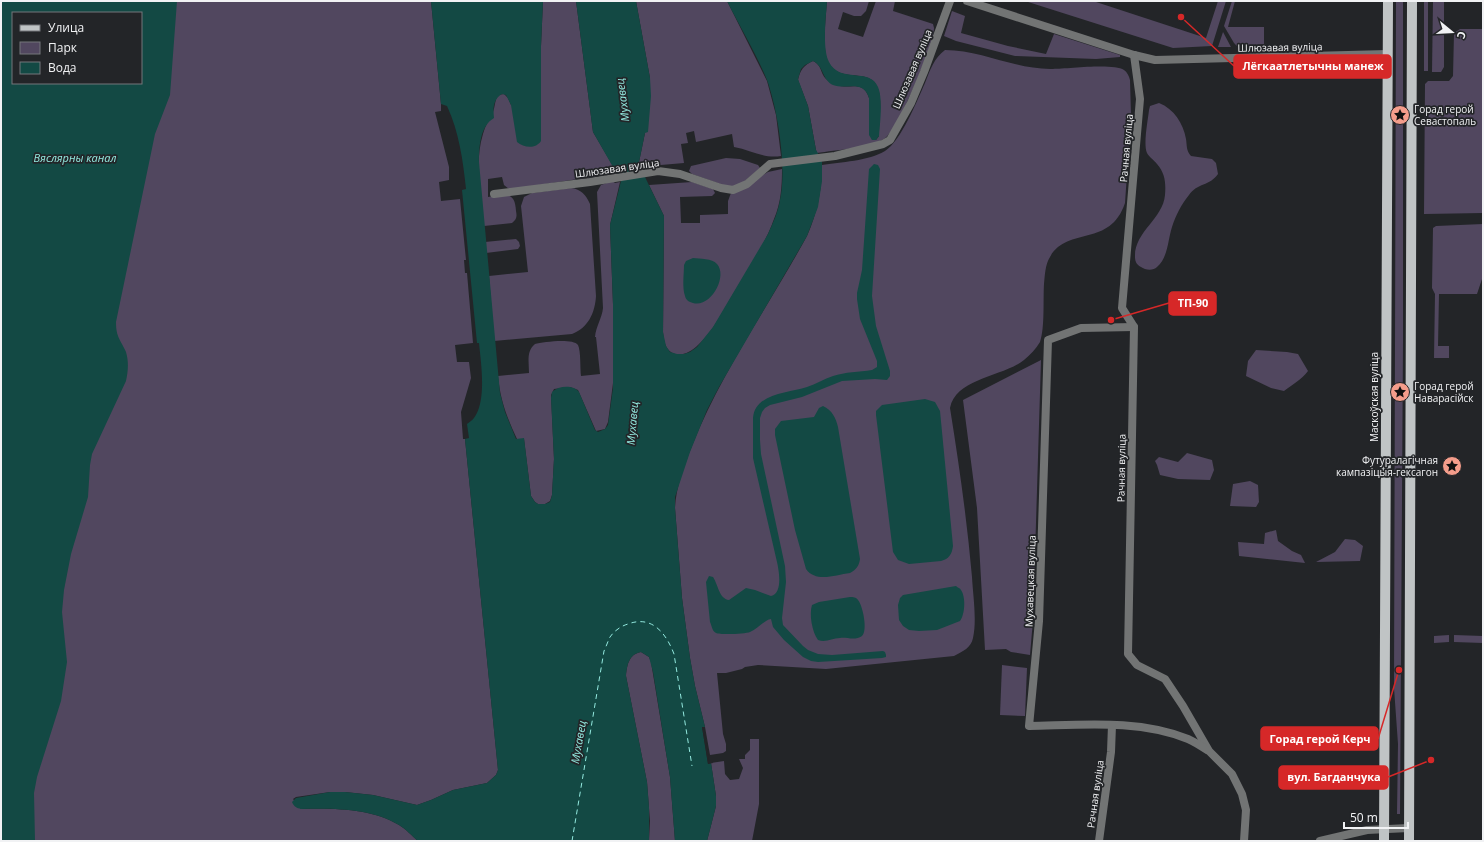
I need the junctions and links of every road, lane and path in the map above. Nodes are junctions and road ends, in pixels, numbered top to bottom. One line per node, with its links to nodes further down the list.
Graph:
1 (950, 1): 7 (street, Шлюзавая вуліца)
2 (967, 1): 6 (street, Шлюзавая вуліца)
3 (1388, 1): 5 (main road, Маскоўская вуліца)
4 (1412, 1): 11 (main road)
5 (1387, 54): 6 (street, Шлюзавая вуліца); 12 (main road, Маскоўская вуліца)
6 (1134, 55): 8 (street, Рачная вуліца)
7 (494, 194)
8 (1134, 327): 9 (street, Мухавецкая вуліца); 10 (street, Рачная вуліца)
9 (1112, 725): 10 (street, Мухавецкая вуліца); 13 (street, Рачная вуліца)
10 (1209, 751): 14 (street, Рачная вуліца)
11 (1409, 828): 12 (street); 17 (main road)
12 (1384, 829): 15 (street); 16 (main road, Маскоўская вуліца)
13 (1099, 841)
14 (1244, 841)
15 (1320, 841)
16 (1384, 841)
17 (1409, 841)

